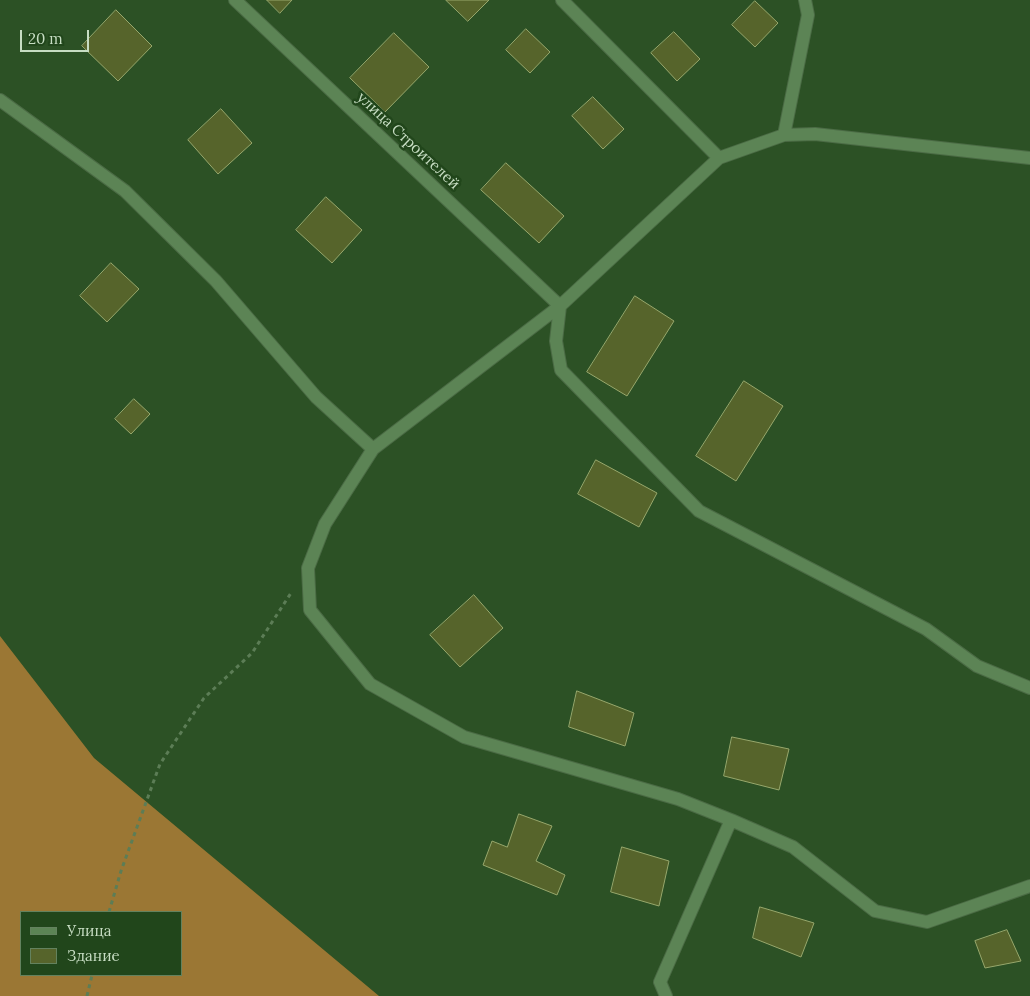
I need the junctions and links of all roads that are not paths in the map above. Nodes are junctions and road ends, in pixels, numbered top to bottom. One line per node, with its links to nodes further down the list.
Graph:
1 (235, 0): 8 (street, улица Строителей)
2 (562, 0): 6 (street)
3 (805, 0): 5 (street)
4 (0, 100): 9 (street)
5 (784, 135): 6 (street); 7 (street)
6 (719, 158): 8 (street)
7 (1030, 158)
8 (560, 306): 9 (street); 10 (street)
9 (373, 449): 11 (street)
10 (1030, 688)
11 (731, 820): 12 (street); 13 (street)
12 (1030, 886)
13 (666, 996)

